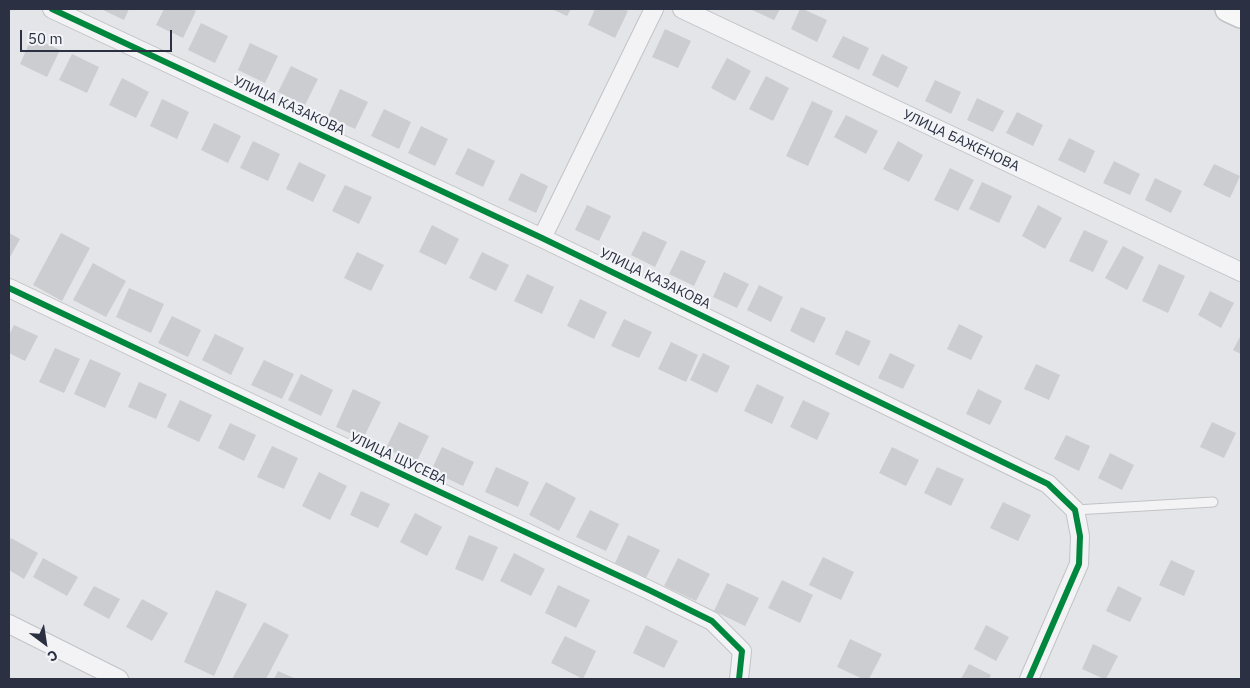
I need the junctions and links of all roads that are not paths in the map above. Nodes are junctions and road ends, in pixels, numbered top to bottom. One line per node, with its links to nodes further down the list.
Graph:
1 (52, 9): 6 (street, УЛИЦА КАЗАКОВА)
2 (654, 9): 6 (street)
3 (682, 9): 7 (street, УЛИЦА БАЖЕНОВА)
4 (1228, 9): 5 (street)
5 (1241, 15)
6 (542, 238): 10 (street, УЛИЦА КАЗАКОВА)
7 (1241, 272)
8 (9, 288): 13 (street, УЛИЦА ЩУСЕВА)
9 (1213, 502): 10 (lane)
10 (1075, 510): 14 (street)
11 (9, 624): 12 (street)
12 (120, 679)
13 (739, 679)
14 (1029, 679)

